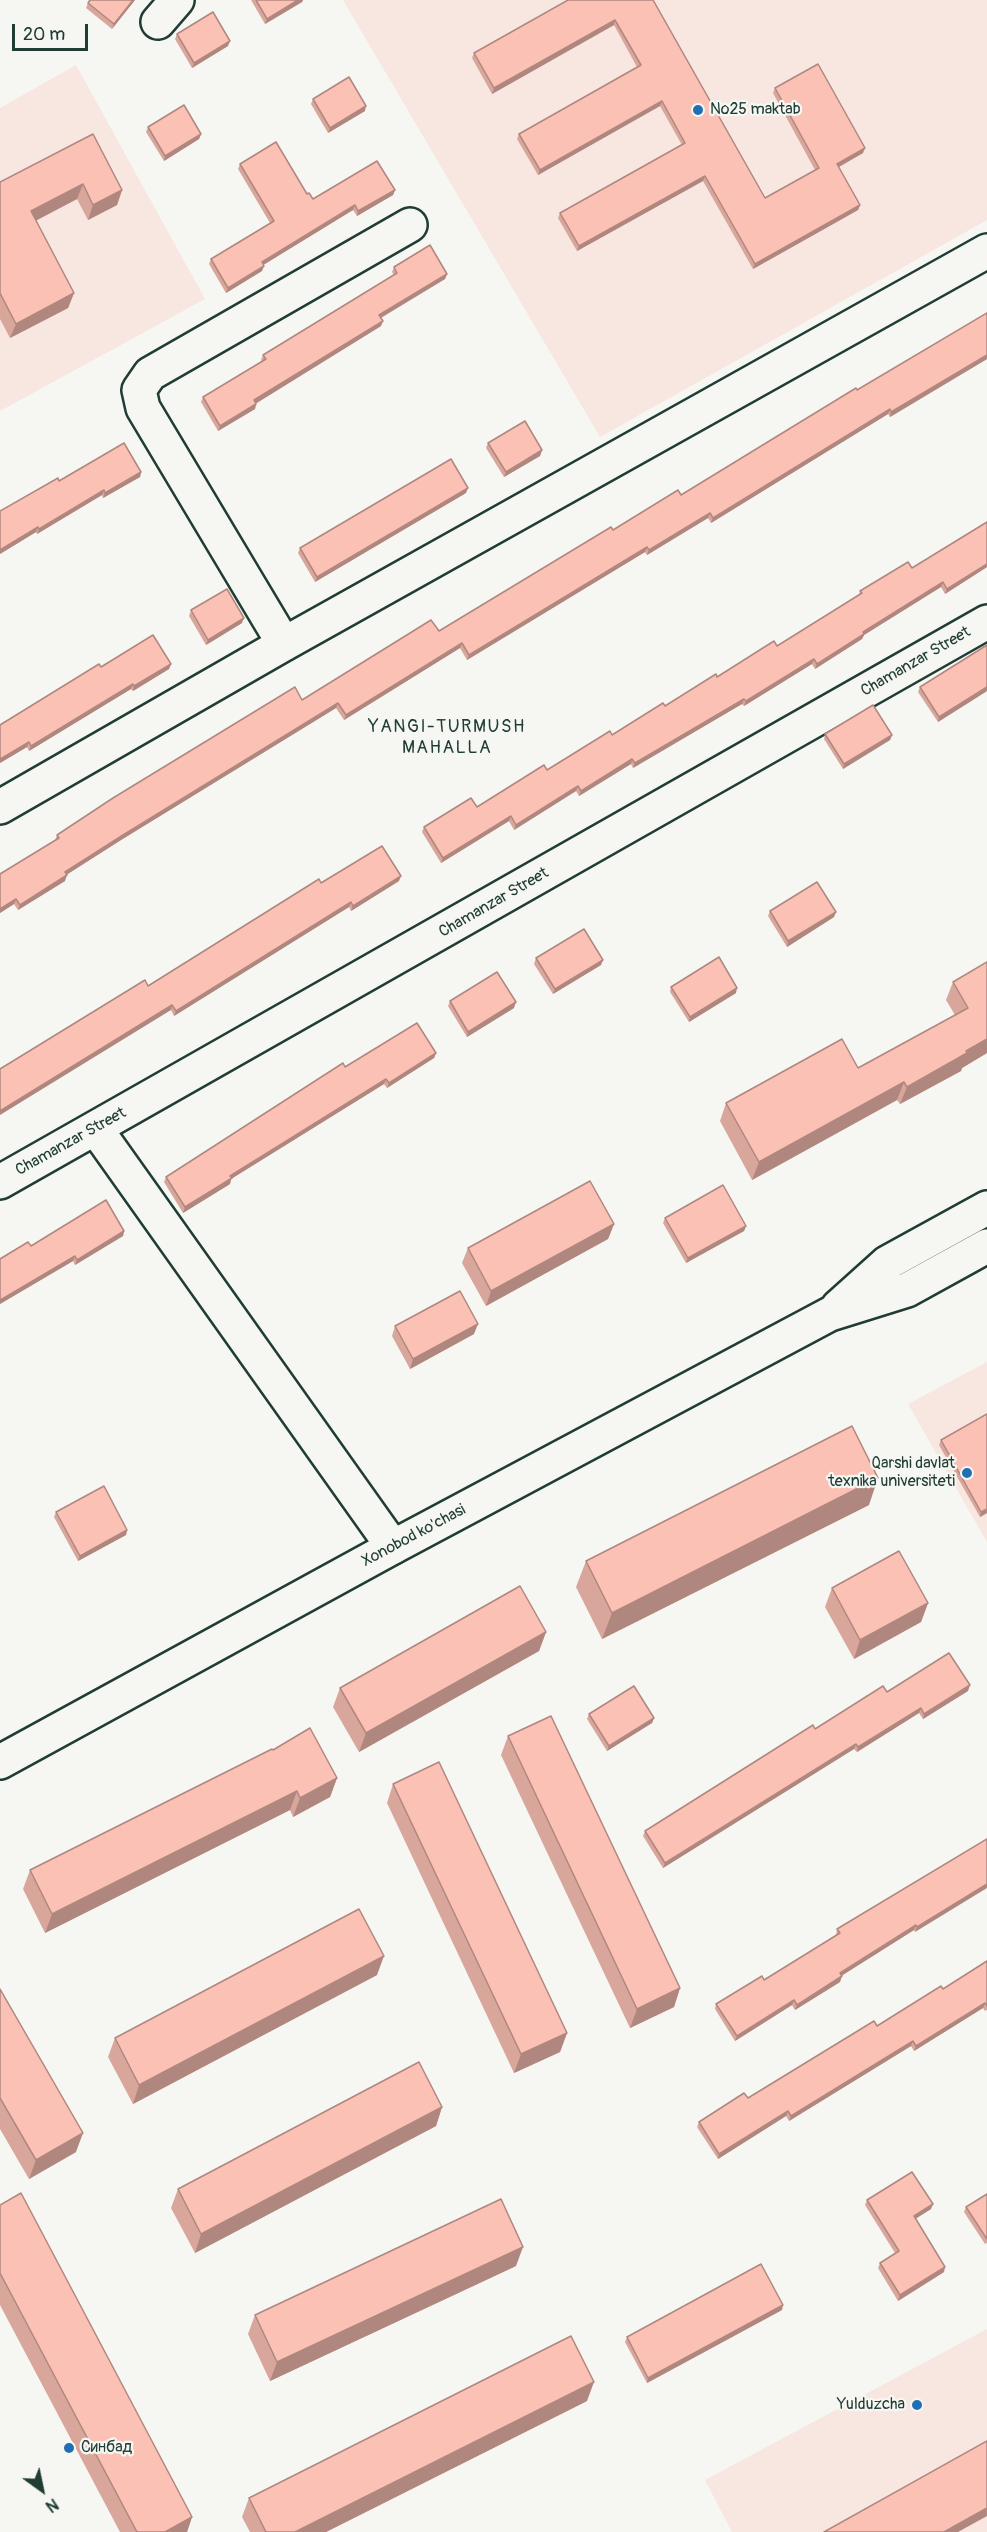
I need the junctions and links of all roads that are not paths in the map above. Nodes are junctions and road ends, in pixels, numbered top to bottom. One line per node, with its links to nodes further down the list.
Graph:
1 (410, 225): 4 (street)
2 (987, 251): 4 (street)
3 (987, 622): 6 (street, Chamanzar Street)
4 (284, 644): 5 (street)
5 (0, 807)
6 (96, 1129): 7 (street, Chamanzar Street); 11 (street)
7 (0, 1182)
8 (987, 1208): 10 (street, Xonobod ko'chasi)
9 (987, 1246): 10 (street, Xonobod ko'chasi)
10 (830, 1314): 11 (street, Xonobod ko'chasi)
11 (393, 1547): 12 (street, Xonobod ko'chasi)
12 (0, 1762)

